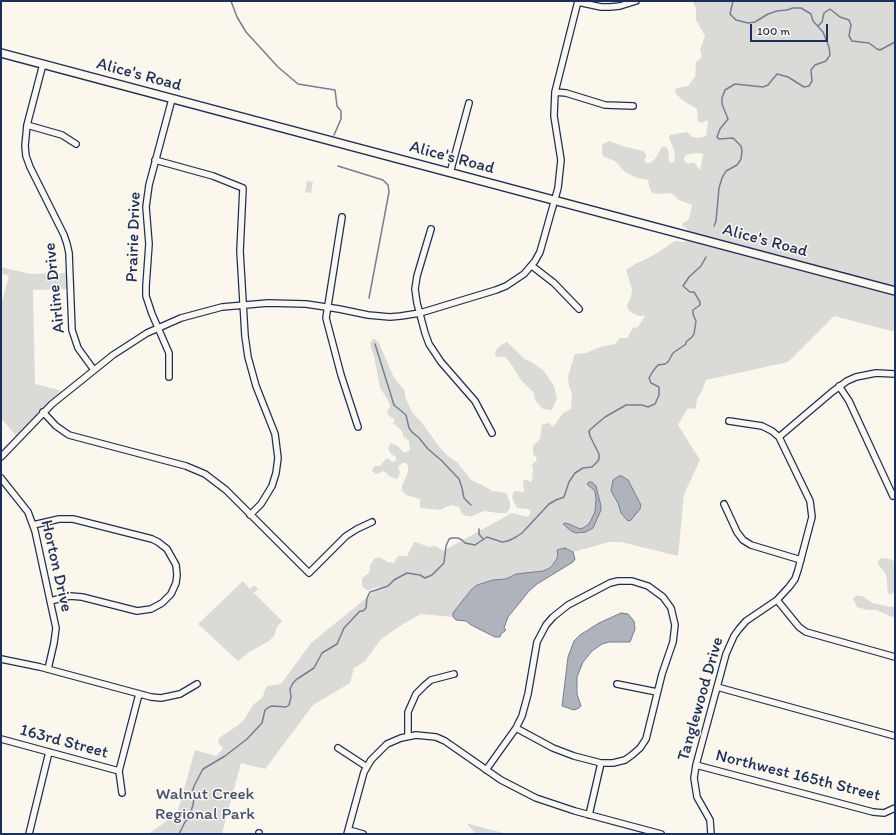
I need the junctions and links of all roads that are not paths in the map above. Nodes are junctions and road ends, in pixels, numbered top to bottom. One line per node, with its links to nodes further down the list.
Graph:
1 (636, 1): 2 (street)
2 (578, 2): 5 (street)
3 (1, 53): 4 (main road, Alice's Road)
4 (43, 64): 6 (main road, Alice's Road); 9 (street, Airline Drive)
5 (555, 92): 8 (street); 13 (street)
6 (172, 99): 11 (street, Prairie Drive); 12 (main road, Alice's Road)
7 (469, 104): 12 (street)
8 (632, 106)
9 (27, 125): 10 (street); 23 (street, Airline Drive)
10 (76, 144)
11 (155, 160): 18 (street); 22 (street, Prairie Drive)
12 (450, 173): 13 (main road, Alice's Road)
13 (555, 200): 16 (street); 17 (main road, Alice's Road)
14 (342, 217): 19 (street)
15 (431, 229): 21 (street)
16 (532, 266): 20 (street); 21 (street)
17 (895, 291)
18 (242, 305): 19 (street); 22 (street); 36 (street)
19 (327, 307): 21 (street); 29 (street)
20 (580, 310)
21 (420, 313): 30 (street)
22 (158, 328): 23 (street); 25 (street, Prairie Drive)
23 (94, 370): 27 (street)
24 (895, 374): 26 (street)
25 (169, 377)
26 (838, 386): 31 (street); 34 (street)
27 (43, 412): 32 (street); 36 (street)
28 (730, 421): 31 (street)
29 (358, 427)
30 (492, 433)
31 (779, 437): 39 (street, Tanglewood Drive)
32 (1, 457)
33 (1, 478): 38 (street, Horton Drive)
34 (893, 496)
35 (724, 504): 39 (street)
36 (250, 515): 37 (street)
37 (372, 522)
38 (33, 525): 41 (street, Horton Drive); 41 (street)
39 (801, 560): 40 (street, Tanglewood Drive)
40 (777, 600): 42 (street); 48 (street, Tanglewood Drive)
41 (50, 601): 44 (street, Horton Drive)
42 (895, 657)
43 (1, 659): 44 (street)
44 (48, 669): 50 (street)
45 (454, 674): 52 (street)
46 (197, 684): 50 (street)
47 (617, 684): 49 (street)
48 (717, 687): 53 (street); 58 (street, Tanglewood Drive)
49 (657, 692): 51 (street); 57 (street)
50 (139, 694): 61 (street)
51 (516, 728): 57 (street); 60 (street)
52 (408, 736): 59 (street); 60 (street)
53 (895, 736)
54 (1, 739): 56 (street, 163rd Street)
55 (338, 748): 59 (street)
56 (49, 752): 61 (street, 163rd Street); 66 (street)
57 (601, 763): 64 (street)
58 (696, 765): 63 (street, Northwest 165th Street); 69 (street, Tanglewood Drive)
59 (367, 767): 65 (street)
60 (486, 770): 64 (street)
61 (119, 771): 62 (street)
62 (122, 793)
63 (894, 809)
64 (590, 815): 68 (street)
65 (348, 832): 67 (street)
66 (29, 834)
67 (363, 834)
68 (660, 834)
69 (711, 834)

